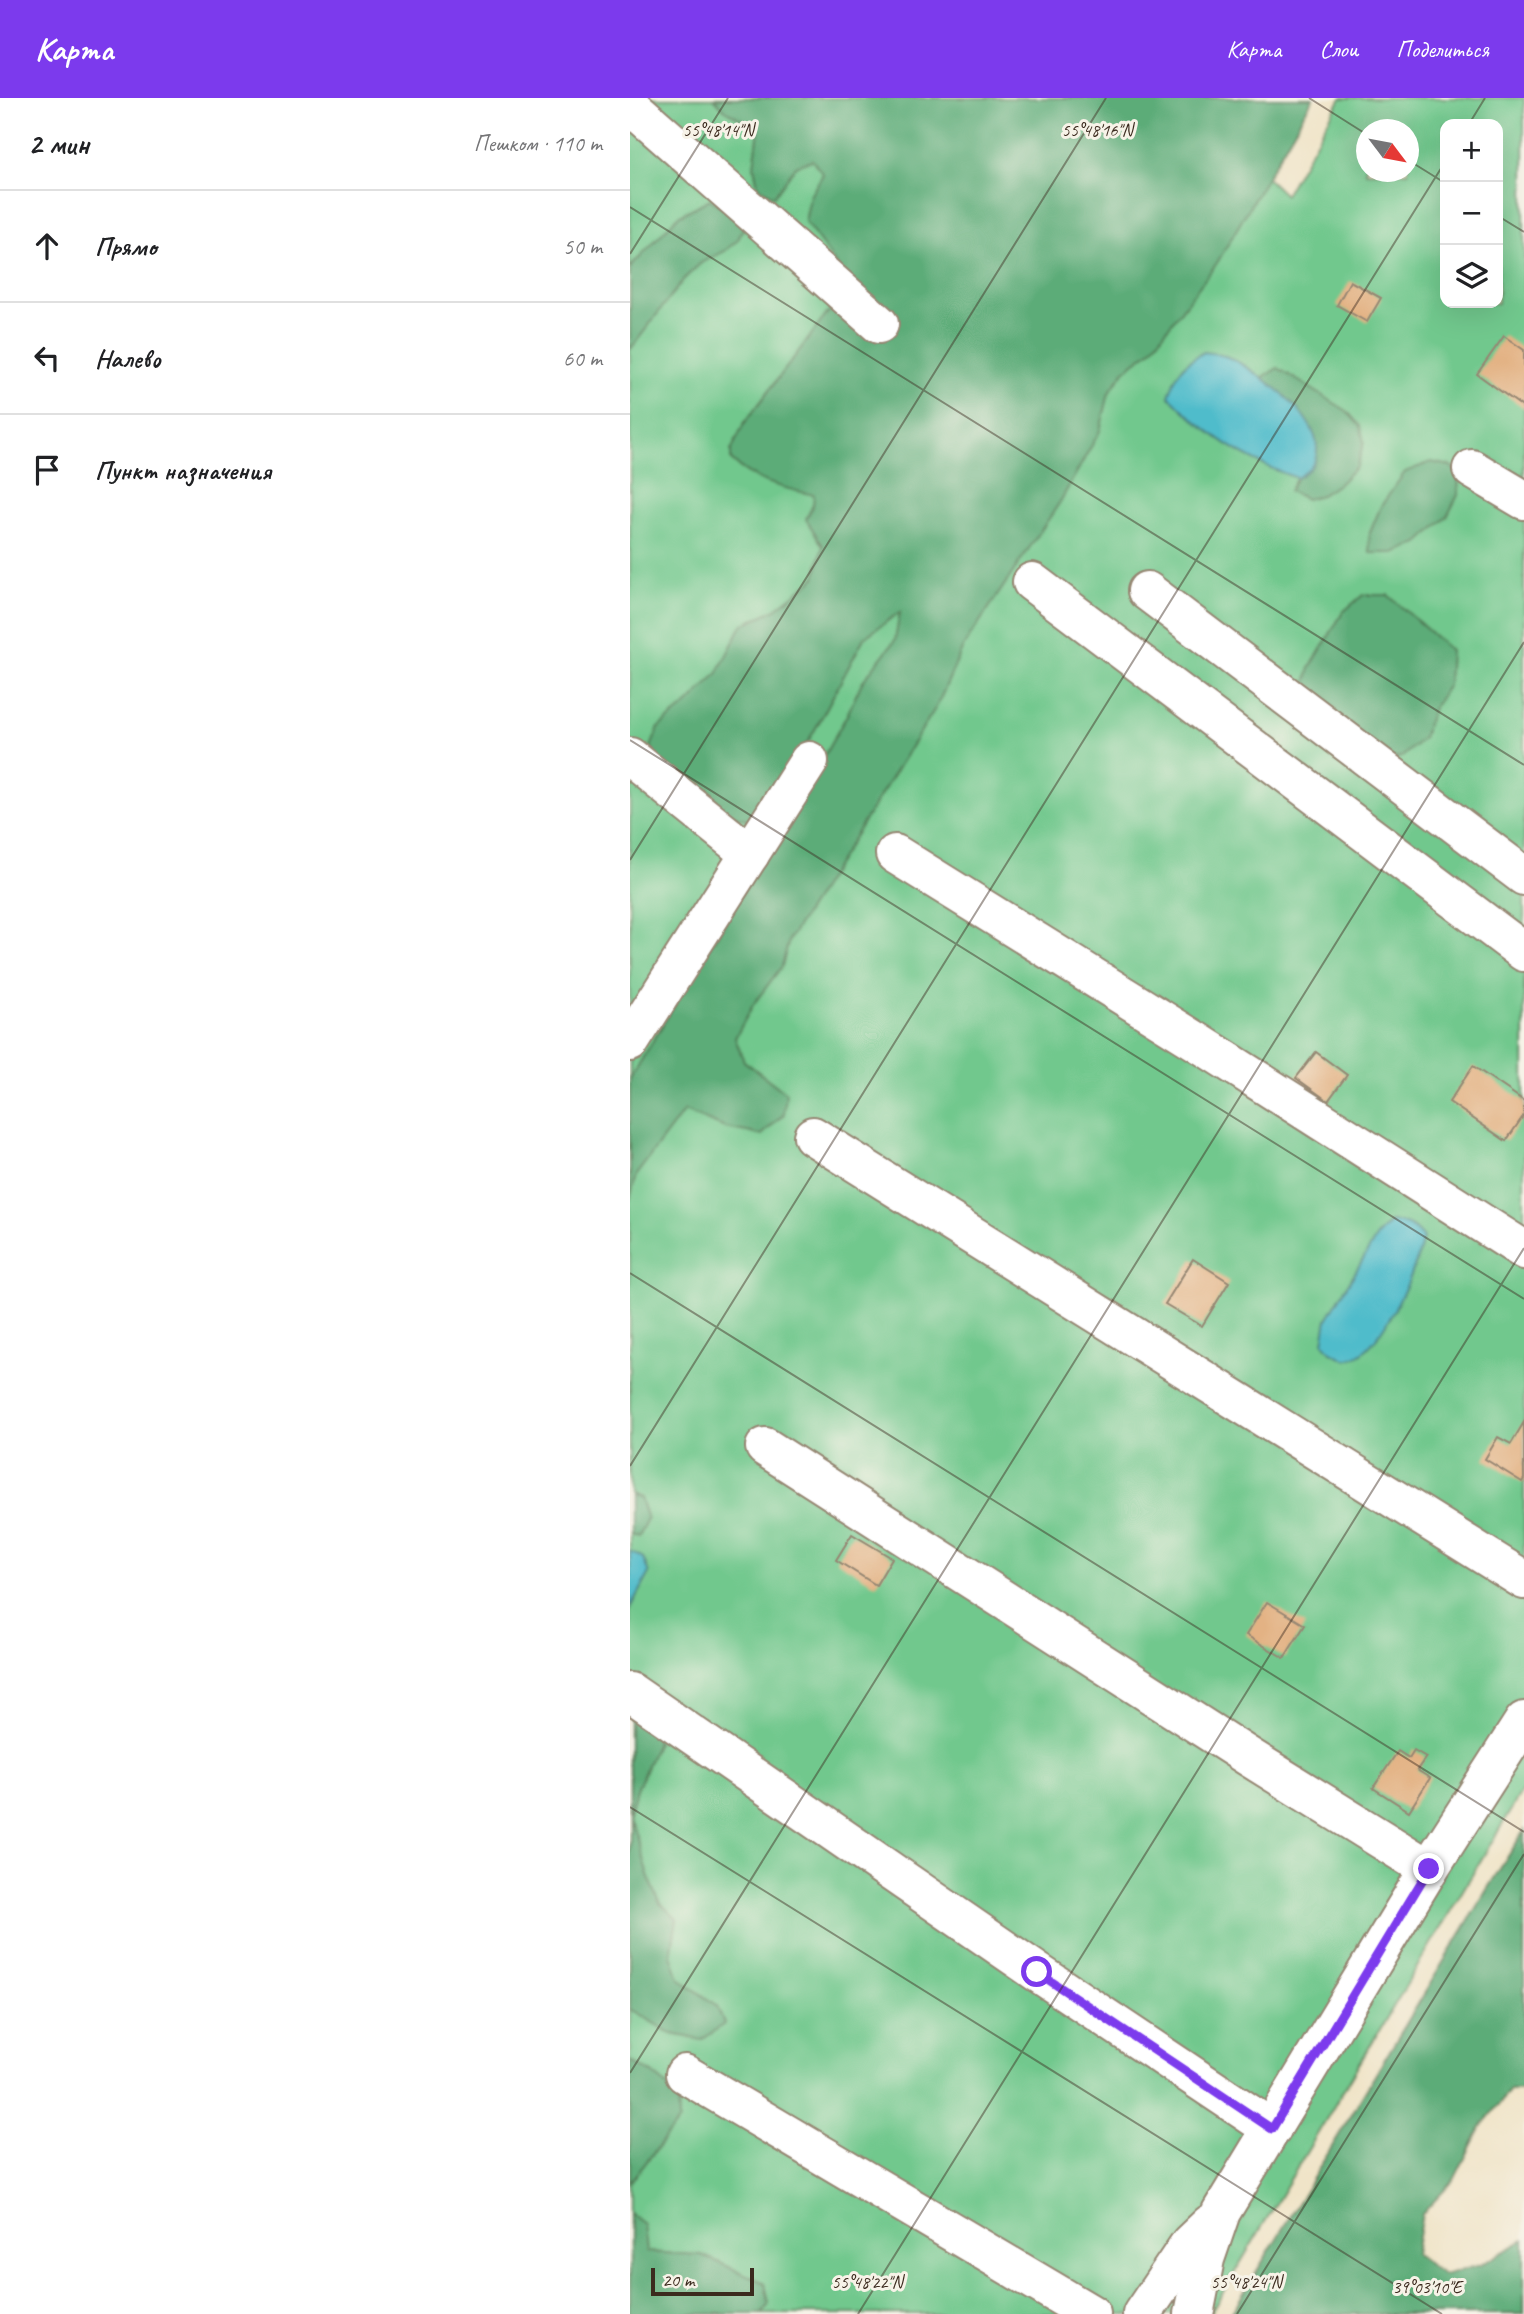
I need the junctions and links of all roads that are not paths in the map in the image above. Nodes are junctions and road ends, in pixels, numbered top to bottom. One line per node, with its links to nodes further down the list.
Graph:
1 (630, 105): 2 (street)
2 (879, 324)
3 (1472, 469): 4 (street)
4 (1524, 500)
5 (1032, 582): 12 (street)
6 (1147, 592): 11 (street)
7 (630, 757): 10 (street)
8 (809, 761): 10 (street)
9 (895, 854): 15 (street)
10 (750, 855): 13 (street)
11 (1524, 876)
12 (1524, 952)
13 (630, 1042)
14 (813, 1136): 17 (street)
15 (1524, 1250)
16 (765, 1447): 20 (street)
17 (1524, 1580)
18 (630, 1692): 22 (street)
19 (1524, 1721): 20 (street)
20 (1429, 1869): 22 (street)
21 (685, 2074): 24 (street)
22 (1272, 2129): 23 (street)
23 (1221, 2212): 25 (street); 26 (street)
24 (1091, 2314)
25 (1142, 2314)
26 (1194, 2314)

